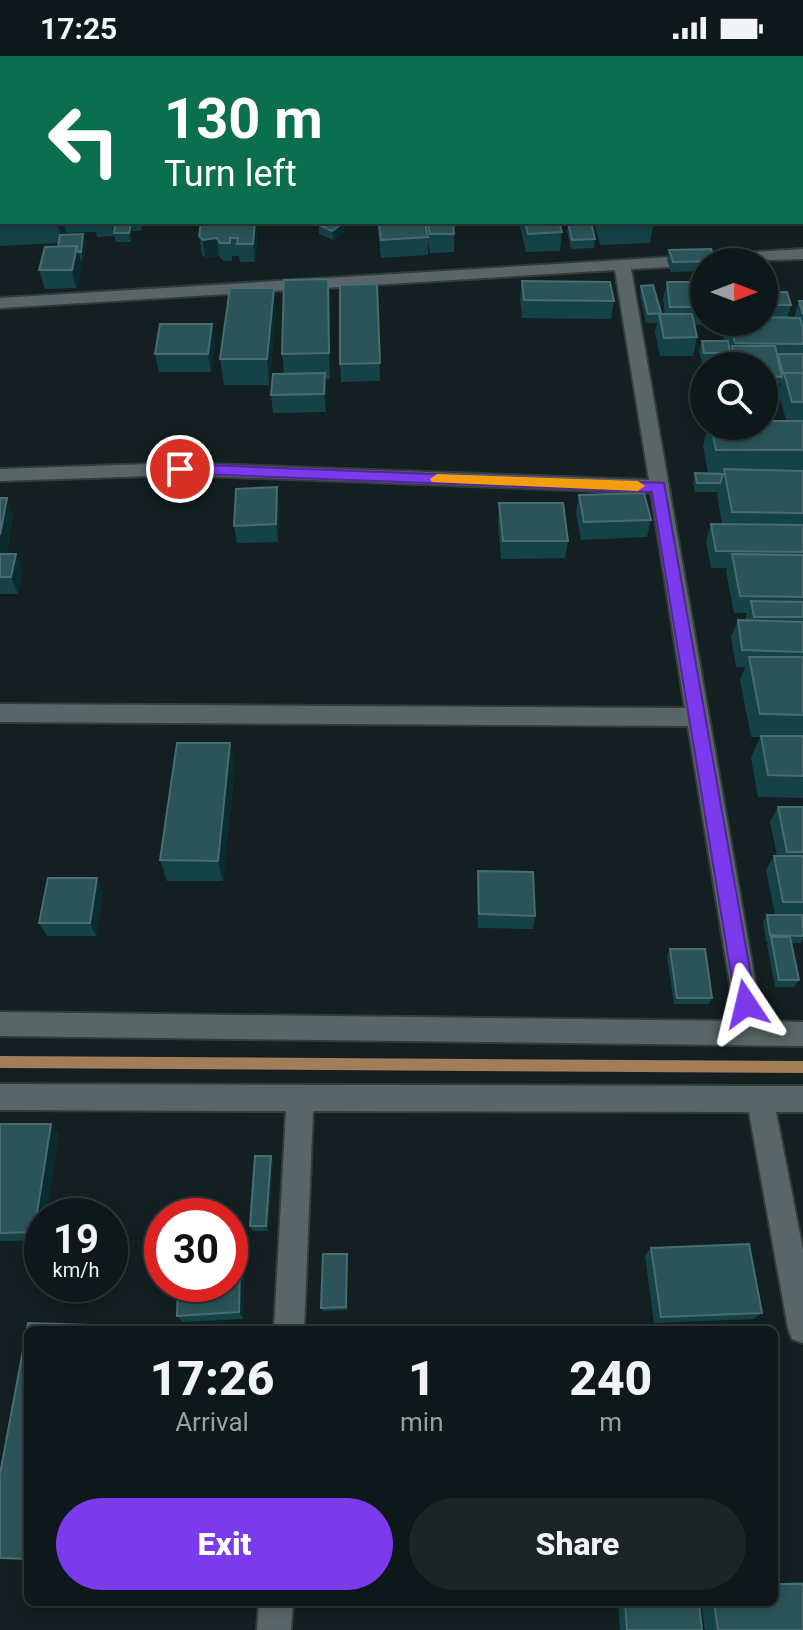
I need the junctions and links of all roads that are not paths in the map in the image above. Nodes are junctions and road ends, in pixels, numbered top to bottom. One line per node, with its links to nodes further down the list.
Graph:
1 (803, 254): 2 (street)
2 (622, 265): 3 (street); 5 (street)
3 (0, 303)
4 (0, 475): 5 (street)
5 (658, 487): 7 (street)
6 (0, 713): 7 (street)
7 (696, 717): 9 (street)
8 (0, 1024): 9 (street)
9 (751, 1033): 10 (street)
10 (803, 1034)
11 (0, 1097): 14 (street)
12 (760, 1098): 13 (street); 14 (street); 16 (street)
13 (803, 1099)
14 (300, 1100): 15 (street)
15 (289, 1326)
16 (803, 1328)
17 (276, 1606): 18 (street)
18 (274, 1630)

